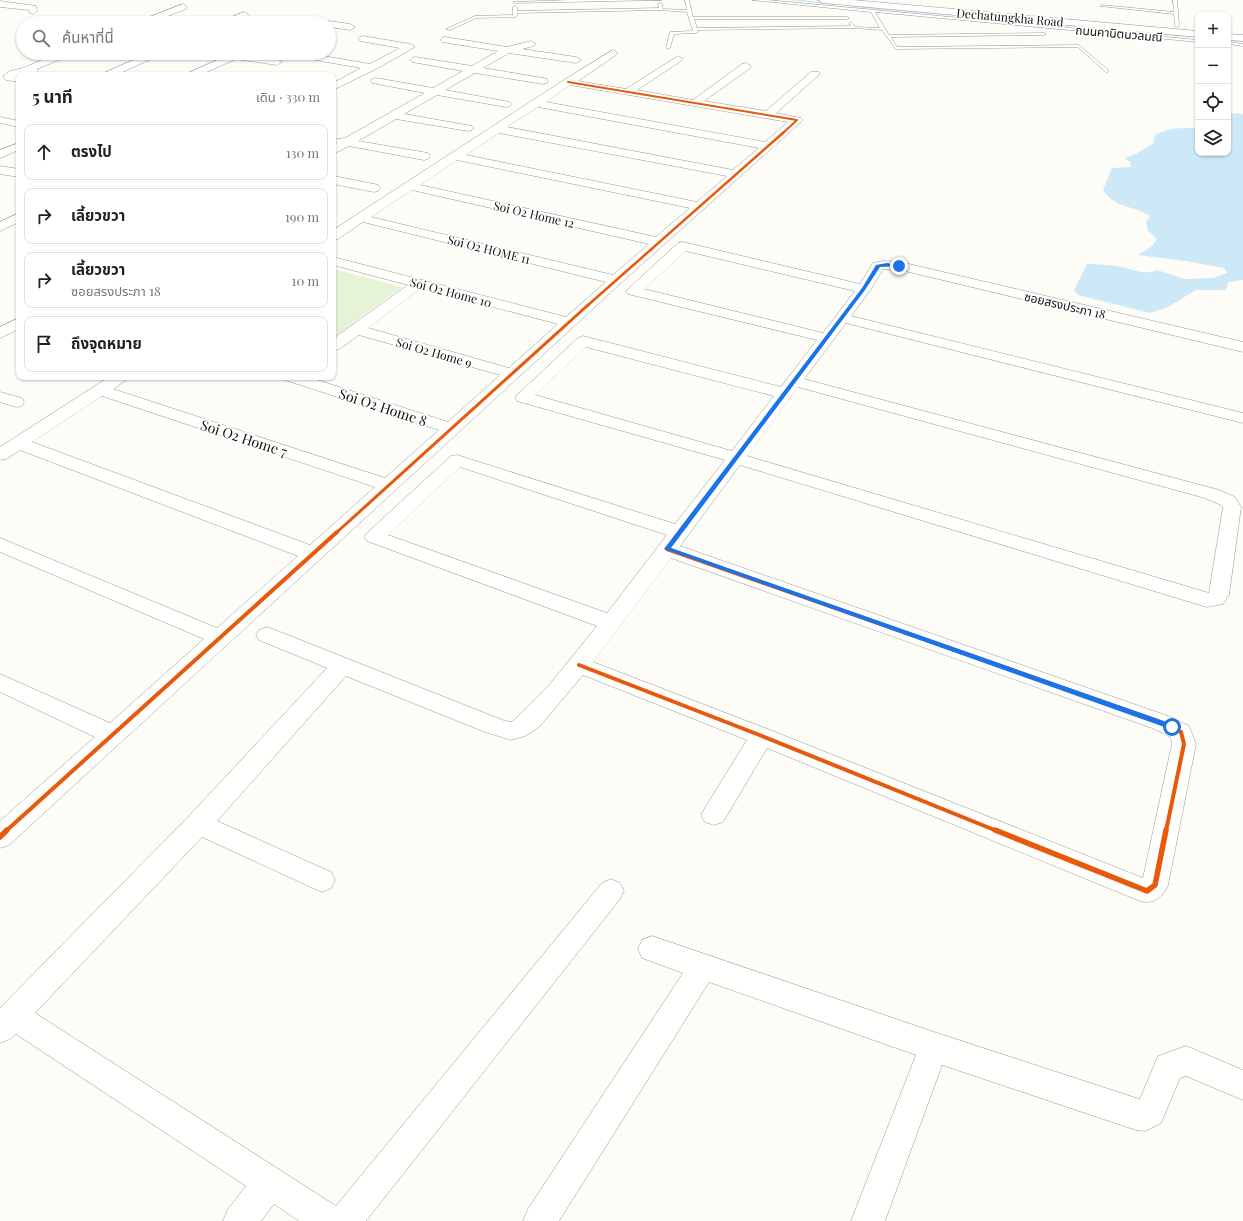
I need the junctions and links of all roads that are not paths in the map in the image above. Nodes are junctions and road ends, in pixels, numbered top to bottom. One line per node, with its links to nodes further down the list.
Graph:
1 (9, 0): 9 (street)
2 (659, 0): 8 (lane); 13 (lane)
3 (687, 0): 15 (lane)
4 (754, 0): 12 (lane, ถนนคานิตนวลมณี)
5 (823, 0): 22 (street, Dechatungkha Road)
6 (883, 0): 32 (street, Dechatungkha Road)
7 (1175, 0): 18 (lane)
8 (515, 1): 17 (lane)
9 (0, 3): 14 (street)
10 (1102, 6): 18 (lane)
11 (183, 7): 19 (street)
12 (841, 8): 16 (lane, ถนนคานิตนวลมณี); 21 (lane)
13 (660, 9): 15 (lane); 17 (lane)
14 (33, 11)
15 (689, 11): 20 (lane)
16 (872, 11): 24 (lane, ถนนคานิตนวลมณี); 31 (lane)
17 (515, 12): 29 (lane)
18 (1176, 13): 32 (lane)
19 (160, 16)
20 (691, 18): 21 (lane); 30 (lane)
21 (847, 18): 26 (lane)
22 (1053, 24): 24 (lane, ถนนคานิตนวลมณี); 27 (lane, ถนนคานิตนวลมณี); 32 (street, Dechatungkha Road)
23 (336, 25): 25 (street)
24 (1038, 26): 36 (lane)
25 (350, 27)
26 (854, 27): 30 (lane); 31 (lane)
27 (1062, 28): 38 (lane); 44 (lane, ถนนคานิตนวลมณี)
28 (1195, 28): 32 (street, Dechatungkha Road)
29 (448, 29)
30 (695, 29): 50 (lane)
31 (883, 29): 37 (lane)
32 (1177, 29): 35 (street, Dechatungkha Road)
33 (1231, 31): 34 (street)
34 (1243, 32)
35 (1195, 33)
36 (1044, 34): 37 (lane); 48 (lane)
37 (887, 36): 48 (lane)
38 (1070, 37)
39 (1231, 37): 40 (street)
40 (1243, 38)
41 (363, 39): 63 (street)
42 (445, 40): 51 (street)
43 (1074, 41): 49 (lane)
44 (1195, 41)
45 (1231, 43): 47 (lane)
46 (531, 44): 51 (street)
47 (1243, 45)
48 (1053, 46): 49 (lane)
49 (1079, 46): 68 (lane)
50 (668, 48)
51 (510, 49): 60 (street); 64 (street)
52 (613, 53): 72 (street)
53 (678, 59): 75 (street)
54 (52, 60): 65 (street)
55 (141, 60): 66 (street)
56 (225, 60): 67 (street)
57 (267, 60): 61 (street)
58 (330, 60): 63 (street)
59 (415, 60): 64 (street)
60 (576, 60)
61 (277, 62)
62 (746, 66): 77 (street)
63 (372, 67): 73 (street)
64 (474, 70): 71 (street); 74 (street)
65 (24, 72)
66 (115, 72)
67 (199, 72)
68 (1107, 72)
69 (815, 74): 80 (street)
70 (376, 81): 74 (street)
71 (543, 81)
72 (568, 82): 75 (street); 76 (street)
73 (336, 85)
74 (434, 92): 78 (street); 79 (street)
75 (628, 92): 77 (street)
76 (536, 103): 84 (street); 87 (street)
77 (695, 103): 80 (street)
78 (506, 104)
79 (394, 115): 83 (street); 86 (street)
80 (768, 115): 87 (street)
81 (0, 120): 82 (street)
82 (16, 123)
83 (468, 128)
84 (496, 129): 92 (street); 95 (street)
85 (336, 140): 86 (street)
86 (347, 142): 89 (street); 91 (street)
87 (768, 146): 95 (street)
88 (16, 147): 90 (street)
89 (336, 148)
90 (0, 154)
91 (424, 156)
92 (455, 156): 97 (street); 99 (street)
93 (0, 170): 94 (street)
94 (16, 173)
95 (736, 174): 99 (street)
96 (336, 181): 98 (street)
97 (410, 186): 100 (street); 104 (street, Soi O2 Home 12)
98 (374, 188)
99 (700, 206): 104 (street)
100 (361, 218): 103 (street); 106 (street, Soi O2 HOME 11)
101 (16, 219): 102 (street)
102 (0, 227)
103 (336, 234)
104 (659, 242): 106 (street)
105 (336, 262): 107 (street, Soi O2 Home 10)
106 (616, 280): 110 (street)
107 (418, 284): 110 (street, Soi O2 Home 10); 112 (street)
108 (864, 289): 109 (street); 114 (street); 116 (street, ซอยสรงประภา 18)
109 (842, 318): 114 (street); 124 (street)
110 (570, 323): 117 (street)
111 (16, 324): 113 (street)
112 (356, 329): 115 (street); 117 (street, Soi O2 Home 9)
113 (0, 333)
114 (826, 338): 120 (street)
115 (336, 344)
116 (1243, 347)
117 (513, 374): 125 (street)
118 (115, 380): 121 (street)
119 (300, 380): 125 (street, Soi O2 Home 8)
120 (789, 387): 128 (street); 128 (street); 128 (street)
121 (99, 390): 126 (street); 129 (street, Soi O2 Home 7)
122 (0, 397): 123 (street)
123 (16, 402)
124 (1243, 418)
125 (452, 430): 129 (street)
126 (19, 443): 127 (street); 133 (street)
127 (0, 455)
128 (736, 458): 130 (street)
129 (389, 486): 133 (street)
130 (680, 532): 132 (street); 134 (street)
131 (0, 544): 136 (street)
132 (667, 549): 134 (street); 141 (street)
133 (313, 554): 136 (street)
134 (612, 623): 138 (street)
135 (267, 635): 137 (street)
136 (221, 638): 140 (street)
137 (343, 665): 138 (street); 143 (street)
138 (580, 665): 141 (street)
139 (0, 682): 140 (street)
140 (113, 735): 144 (street)
141 (762, 736): 142 (street)
142 (714, 815)
143 (198, 824): 145 (street); 149 (street)
144 (0, 837)
145 (322, 880)
146 (611, 891): 155 (street)
147 (652, 949): 148 (street)
148 (703, 967): 150 (street); 156 (street)
149 (7, 1022): 152 (street)
150 (934, 1047): 151 (street); 157 (street)
151 (1243, 1085)
152 (270, 1182): 153 (street); 154 (street)
153 (240, 1221)
154 (329, 1221)
155 (345, 1221)
156 (540, 1221)
157 (868, 1221)

